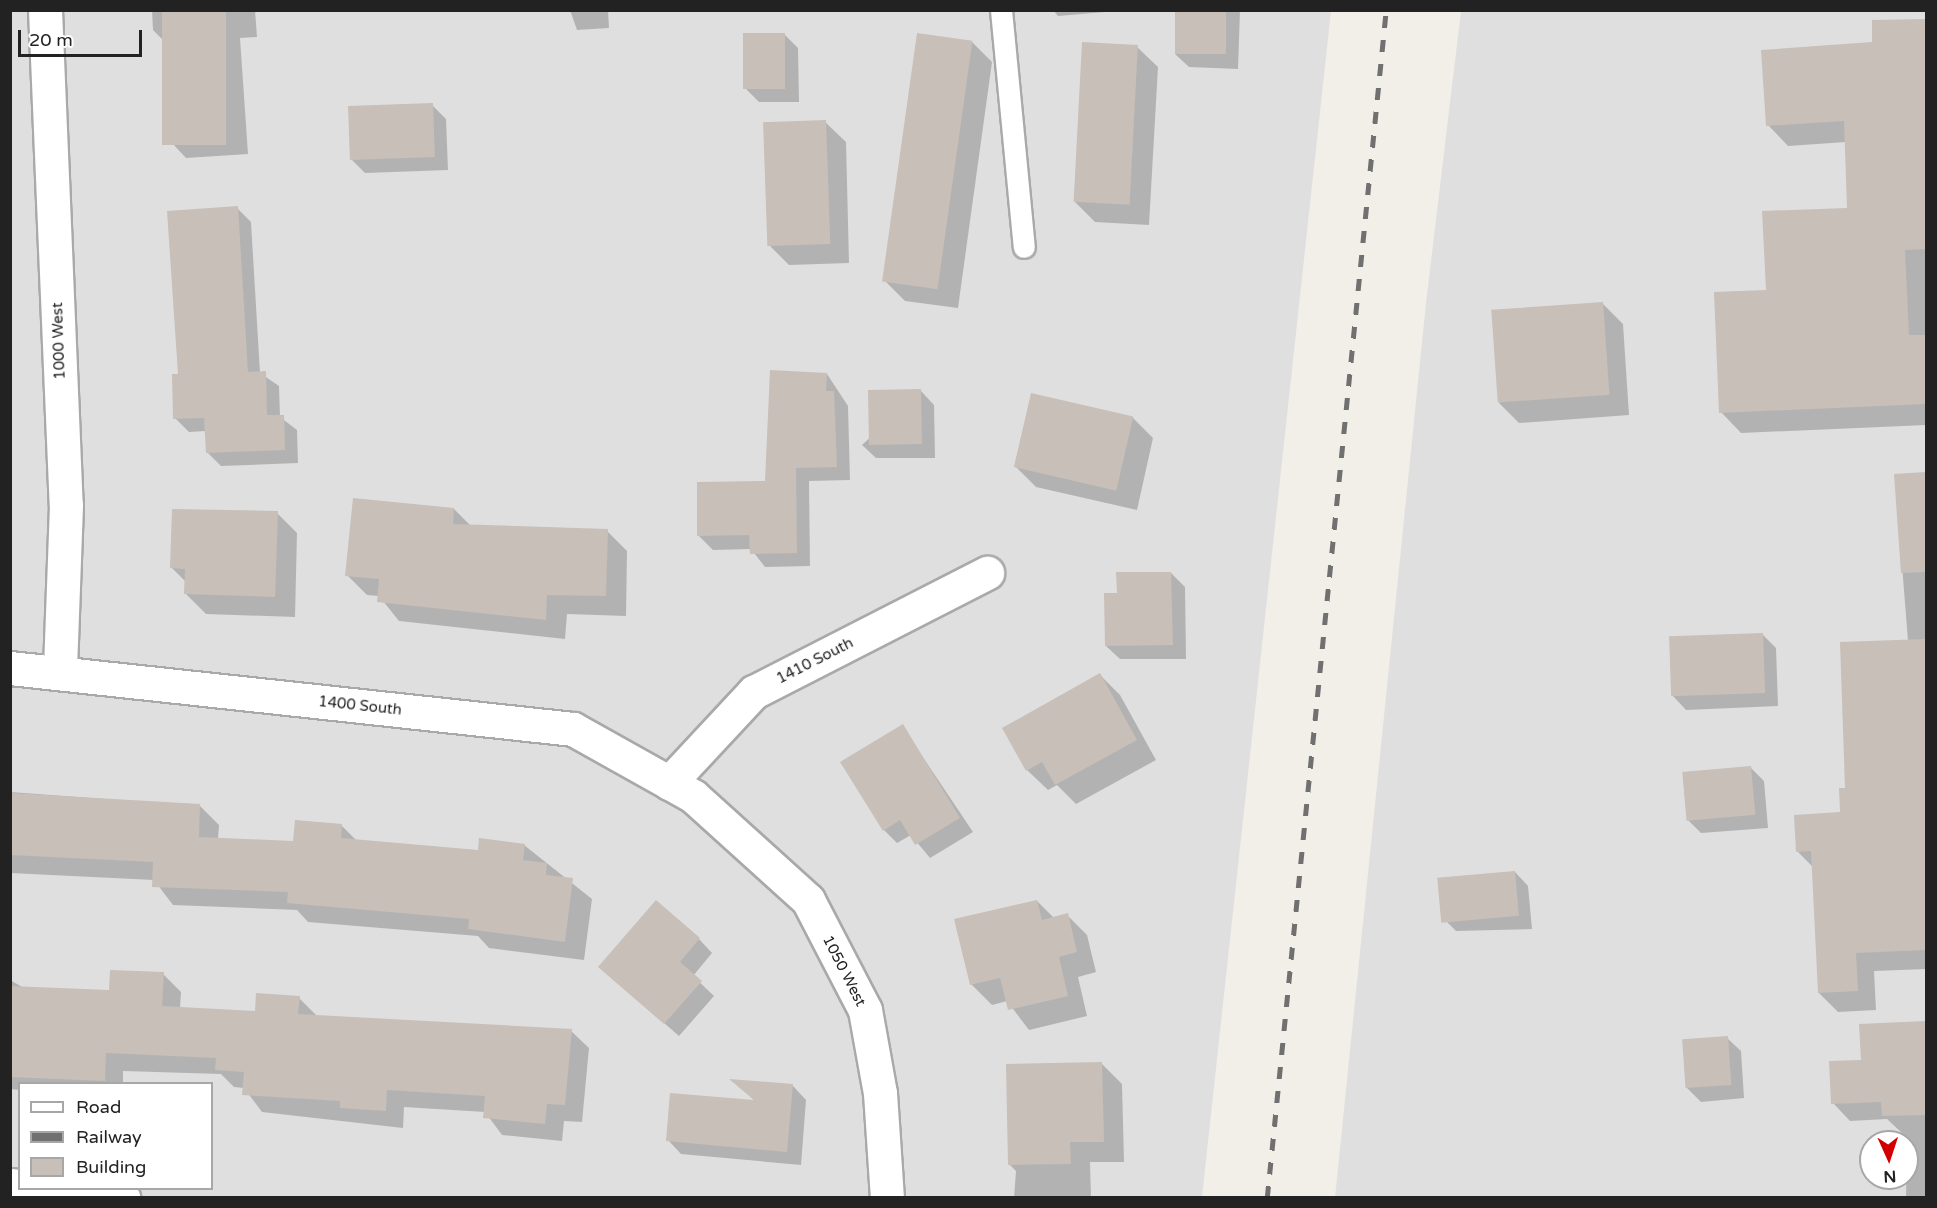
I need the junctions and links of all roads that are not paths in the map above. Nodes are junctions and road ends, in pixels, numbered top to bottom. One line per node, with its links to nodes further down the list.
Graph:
1 (45, 10): 6 (street, 1000 West)
2 (1001, 10): 3 (lane)
3 (1024, 247)
4 (987, 573): 7 (street, 1410 South)
5 (10, 668): 6 (street, 1400 South)
6 (60, 672): 7 (street, 1400 South)
7 (681, 790): 10 (street, 1050 West)
8 (60, 1190): 9 (street)
9 (123, 1197)
10 (887, 1197)

